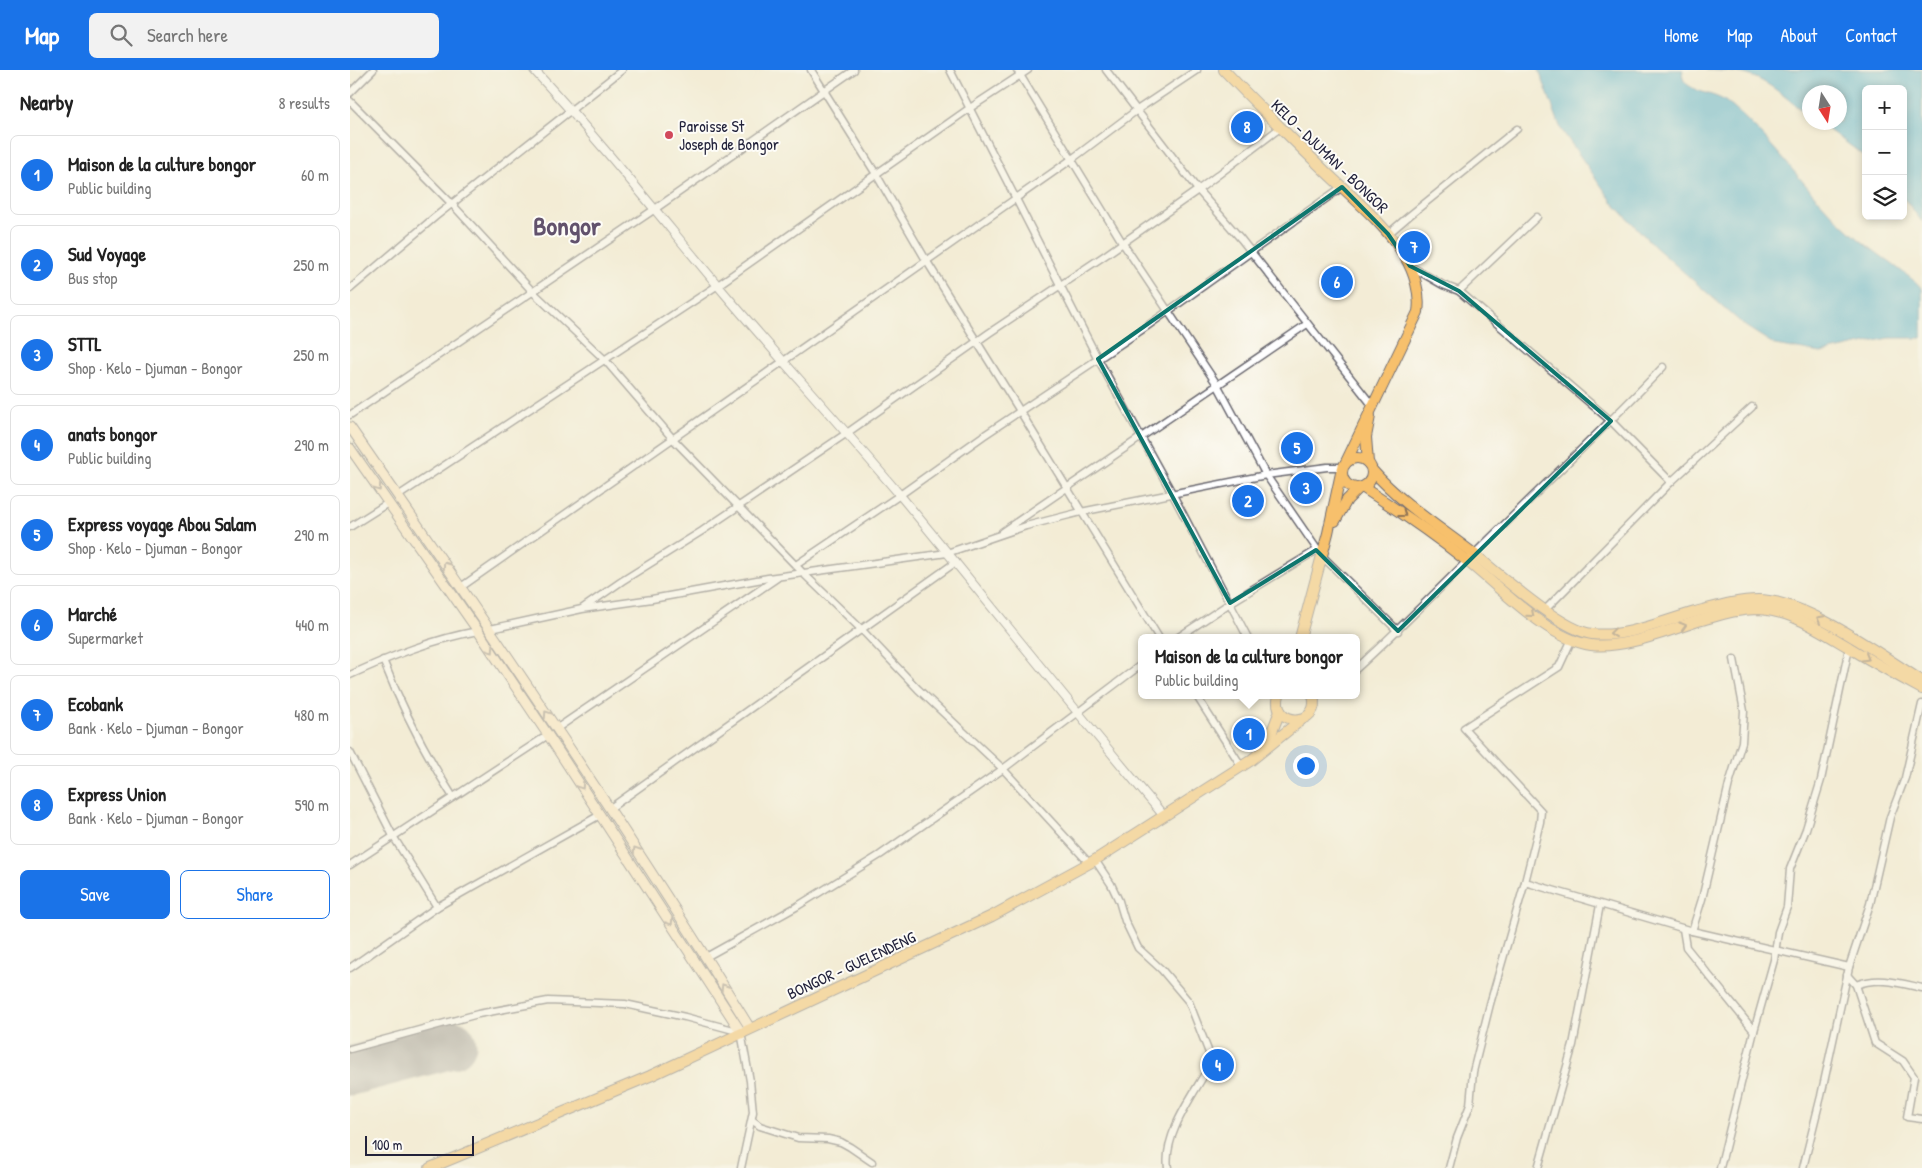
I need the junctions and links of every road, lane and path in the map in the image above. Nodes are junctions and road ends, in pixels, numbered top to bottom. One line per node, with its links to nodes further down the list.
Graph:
1 (373, 70): 13 (street)
2 (534, 70): 17 (street)
3 (622, 70): 17 (street)
4 (811, 70): 12 (street)
5 (854, 70): 12 (street)
6 (950, 70): 15 (street)
7 (1028, 70): 11 (street)
8 (1106, 70): 16 (street)
9 (1197, 70): 16 (street)
10 (1224, 70): 18 (highway, KELO - DJUMAN - BONGOR)
11 (1019, 72): 15 (street); 20 (street)
12 (823, 91): 21 (street); 26 (street)
13 (350, 93)
14 (350, 101): 25 (street)
15 (970, 108): 21 (street); 24 (street)
16 (1137, 110): 20 (street); 23 (street)
17 (570, 111): 25 (street); 26 (street)
18 (1280, 128): 22 (highway, KELO - DJUMAN - BONGOR); 23 (street)
19 (1517, 129): 28 (street)
20 (1072, 159): 24 (street); 29 (street)
21 (876, 174): 31 (street); 33 (street)
22 (1342, 187): 28 (highway, KELO - DJUMAN - BONGOR); 30 (street)
23 (1198, 190): 29 (street); 30 (street)
24 (1015, 198): 31 (street); 34 (street)
25 (452, 204): 35 (street); 37 (street)
26 (655, 209): 33 (street); 37 (street)
27 (1537, 217): 36 (street)
28 (1388, 234): 32 (highway, KELO - DJUMAN - BONGOR)
29 (1122, 242): 34 (street); 38 (street)
30 (1252, 253): 38 (street); 39 (street)
31 (926, 260): 40 (street); 43 (street)
32 (1410, 266): 36 (street); 46 (highway, KELO - DJUMAN - BONGOR)
33 (718, 285): 42 (street); 43 (street)
34 (1059, 285): 40 (street); 41 (street)
35 (350, 289)
36 (1459, 291): 50 (street)
37 (533, 292): 42 (street); 49 (street)
38 (1167, 312): 41 (street); 45 (street)
39 (1307, 324): 45 (street); 46 (street)
40 (976, 342): 48 (street); 52 (street)
41 (1098, 359): 48 (street); 53 (street)
42 (605, 360): 54 (street); 64 (street)
43 (782, 362): 52 (street); 54 (street)
44 (1663, 367): 50 (street)
45 (1218, 386): 53 (street); 58 (street)
46 (1372, 406): 56 (highway, KELO - DJUMAN - BONGOR); 57 (highway, KELO - DJUMAN - BONGOR)
47 (1752, 407): 59 (street)
48 (1020, 410): 61 (street); 63 (street)
49 (350, 415)
50 (1611, 422): 59 (street); 75 (street)
51 (350, 427): 64 (main road)
52 (847, 433): 63 (street); 66 (street)
53 (1141, 438): 61 (street); 62 (street)
54 (674, 439): 66 (street); 80 (street)
55 (350, 448): 65 (main road, one-way to 65)
56 (1370, 467): 57 (highway); 60 (highway); 75 (highway)
57 (1343, 468): 58 (street); 60 (highway); 69 (highway, KELO - DJUMAN - BONGOR)
58 (1266, 475): 62 (street); 74 (street)
59 (1671, 482): 83 (street)
60 (1361, 487): 69 (highway, KELO - DJUMAN - BONGOR); 75 (highway, one-way to 75)
61 (1068, 488): 67 (street); 70 (street)
62 (1172, 493): 67 (street); 81 (street)
63 (900, 495): 73 (street); 77 (street)
64 (398, 496): 71 (main road)
65 (388, 503): 68 (street); 72 (main road)
66 (739, 506): 77 (street); 82 (street)
67 (1081, 512): 70 (street); 88 (street)
68 (350, 527)
69 (1328, 533): 74 (highway, KELO - DJUMAN - BONGOR)
70 (996, 536): 73 (street)
71 (430, 544): 72 (main road); 80 (main road, one-way to 71)
72 (421, 549): 86 (main road)
73 (948, 553): 76 (street); 78 (street)
74 (1319, 553): 81 (street); 87 (street); 91 (highway, KELO - DJUMAN - BONGOR)
75 (1470, 558): 83 (highway); 87 (street); 92 (highway, one-way to 92)
76 (956, 562): 85 (street); 106 (street)
77 (796, 565): 78 (street)
78 (803, 573): 79 (street); 85 (street)
79 (780, 576): 82 (street); 108 (street)
80 (461, 587): 84 (main road)
81 (1230, 602): 89 (street); 90 (street)
82 (582, 609): 84 (street)
83 (1545, 610): 99 (highway, one-way to 83)
84 (490, 629): 108 (main road, one-way to 84)
85 (861, 629): 115 (street); 117 (street)
86 (478, 631): 95 (street); 109 (main road, one-way to 109)
87 (1398, 631): 96 (street)
88 (1157, 634)
89 (1183, 634)
90 (1246, 634)
91 (1301, 634)
92 (1572, 639): 93 (highway, one-way to 93); 123 (street)
93 (1849, 648): 100 (highway, one-way to 100); 128 (street)
94 (1734, 659): 127 (street)
95 (382, 660): 98 (street); 116 (street)
96 (1360, 665)
97 (1138, 667): 106 (street)
98 (350, 675)
99 (1922, 681)
100 (1922, 689)
101 (1199, 699): 113 (street)
102 (1278, 699): 105 (highway)
103 (1315, 699): 107 (highway, BONGOR - GUELENDENG)
104 (1922, 704): 130 (street)
105 (1280, 711): 107 (highway); 110 (highway)
106 (1077, 713): 115 (street); 119 (street)
107 (1300, 720): 110 (highway, BONGOR - GUELENDENG)
108 (556, 729): 112 (main road)
109 (548, 735): 114 (main road); 116 (street)
110 (1265, 750): 113 (highway, BONGOR - GUELENDENG)
111 (350, 752): 120 (street)
112 (578, 762): 114 (main road); 117 (main road)
113 (1242, 766): 119 (highway, BONGOR - GUELENDENG)
114 (568, 768): 118 (main road, one-way to 118)
115 (1003, 770): 121 (street); 129 (street)
116 (453, 797): 120 (street)
117 (609, 809): 129 (main road, one-way to 117)
118 (600, 815): 125 (street); 135 (main road, one-way to 135)
119 (1164, 816): 121 (highway, BONGOR - GUELENDENG)
120 (393, 836): 122 (street); 125 (street)
121 (1092, 862): 135 (highway, BONGOR - GUELENDENG); 143 (street)
122 (350, 865)
123 (1525, 882): 124 (street); 144 (street)
124 (1600, 905): 126 (street); 145 (street)
125 (437, 907): 131 (street)
126 (1683, 929): 127 (street); 136 (street)
127 (1692, 932): 128 (street)
128 (1775, 950): 130 (street); 136 (street)
129 (706, 957): 135 (main road, one-way to 129)
130 (1849, 967): 132 (street)
131 (350, 968)
132 (1847, 975): 133 (street); 147 (street)
133 (1856, 986): 134 (street); 138 (street)
134 (1922, 988)
135 (746, 1030): 137 (street); 139 (street); 141 (highway, BONGOR - GUELENDENG)
136 (1754, 1031): 146 (street)
137 (350, 1049)
138 (1922, 1119)
139 (752, 1120): 140 (street); 142 (street)
140 (872, 1162)
141 (430, 1168)
142 (741, 1168)
143 (1168, 1168)
144 (1449, 1168)
145 (1538, 1168)
146 (1720, 1168)
147 (1803, 1168)

